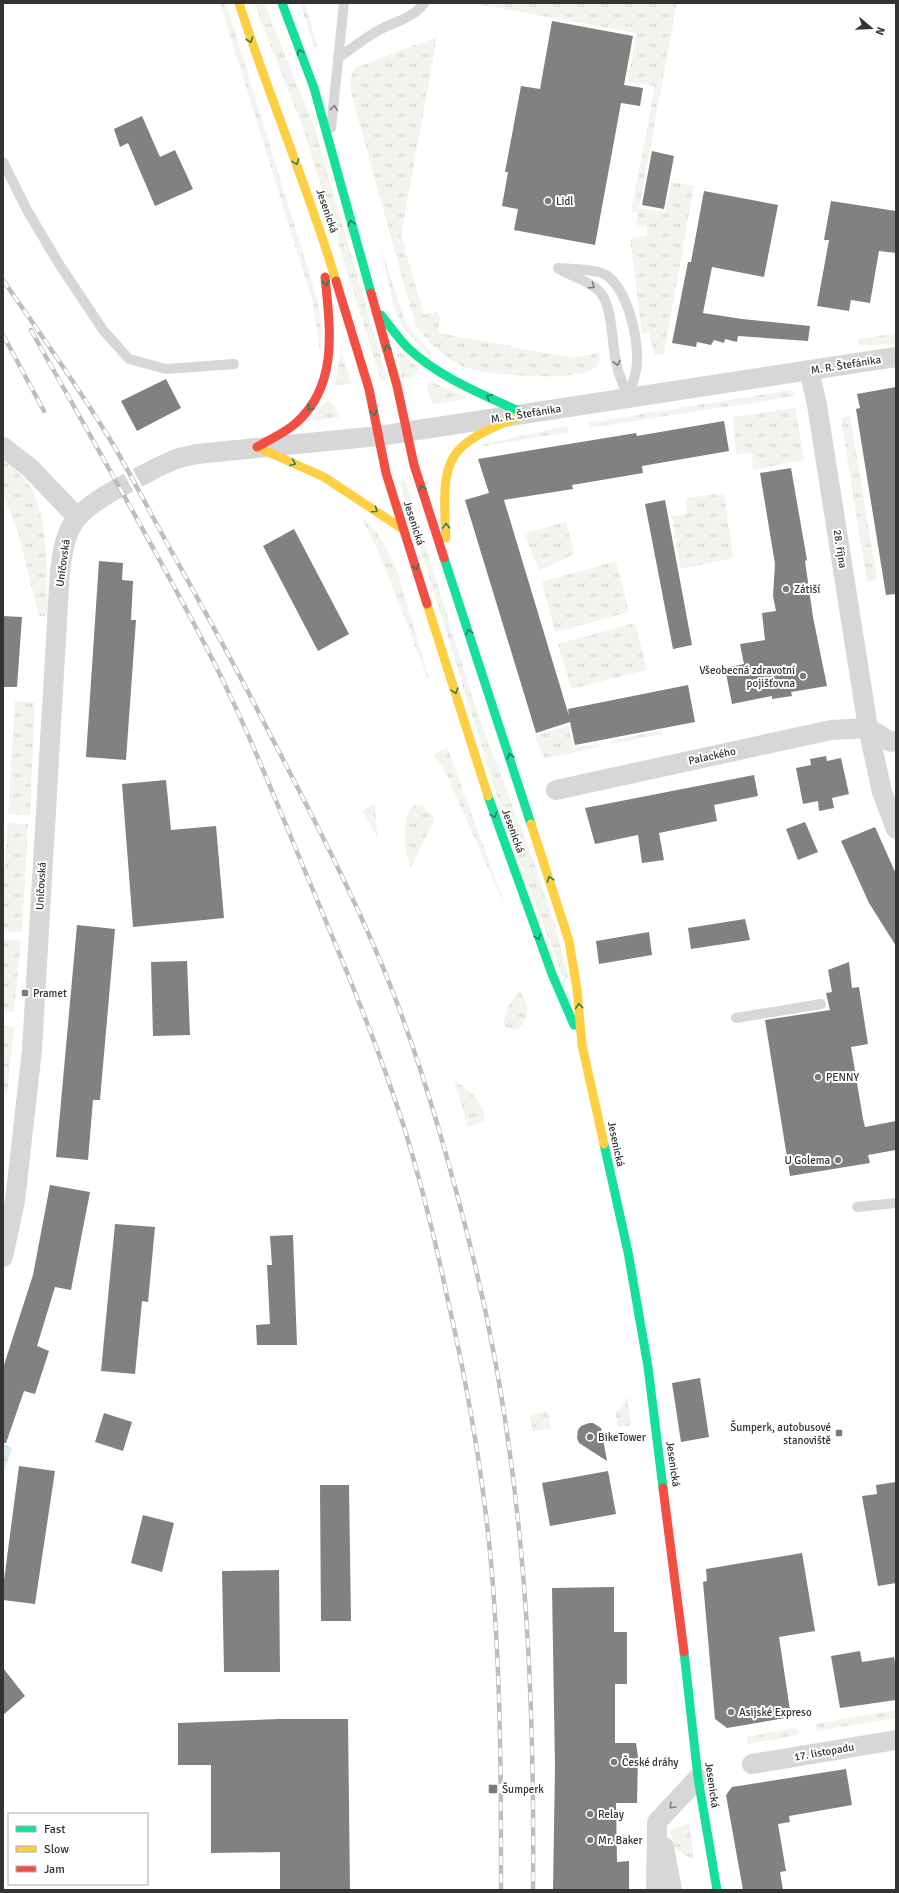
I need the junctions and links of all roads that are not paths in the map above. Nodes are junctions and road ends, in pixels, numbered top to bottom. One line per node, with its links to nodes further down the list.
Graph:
1 (239, 3): 8 (main road, Jesenická, one-way to 8)
2 (282, 3): 6 (main road, Jesenická, one-way to 2)
3 (344, 3): 5 (lane)
4 (424, 3): 5 (lane)
5 (338, 58): 6 (lane, one-way to 5)
6 (330, 146): 9 (main road, Jesenická, one-way to 6)
7 (3, 162): 11 (lane)
8 (321, 231): 16 (main road, Jesenická, one-way to 16); 18 (main road, one-way to 18)
9 (375, 307): 14 (main road, one-way to 9); 15 (main road, Jesenická, one-way to 9)
10 (896, 357): 12 (street, M. R. Štefánika)
11 (234, 364)
12 (809, 370): 13 (street, M. R. Štefánika); 24 (street, 28. října)
13 (628, 398): 13 (lane, one-way to 13); 14 (street, M. R. Štefánika)
14 (525, 414): 15 (street, M. R. Štefánika); 23 (main road, one-way to 14)
15 (407, 432): 16 (street, M. R. Štefánika); 23 (main road, Jesenická, one-way to 15)
16 (379, 436): 18 (street, M. R. Štefánika); 22 (main road, Jesenická)
17 (3, 447): 21 (street)
18 (257, 447): 19 (street, M. R. Štefánika); 22 (main road, one-way to 22)
19 (156, 468)
20 (111, 492): 21 (street)
21 (76, 516): 33 (street, Uničovská)
22 (404, 530): 30 (main road, Jesenická, one-way to 30)
23 (447, 565): 30 (main road, Jesenická, one-way to 23)
24 (868, 728): 25 (street); 26 (street, Palackého); 27 (street, 28. října)
25 (896, 741)
26 (556, 790)
27 (896, 829)
28 (821, 1004): 29 (lane)
29 (736, 1018)
30 (582, 1045): 36 (main road, Jesenická)
31 (896, 1203): 32 (lane)
32 (857, 1207)
33 (3, 1257)
34 (896, 1740): 35 (street, 17. listopadu)
35 (752, 1764)
36 (698, 1778): 37 (street, one-way to 37); 40 (main road, Jesenická)
37 (657, 1822): 38 (street); 39 (street)
38 (656, 1890)
39 (672, 1890)
40 (717, 1890)

